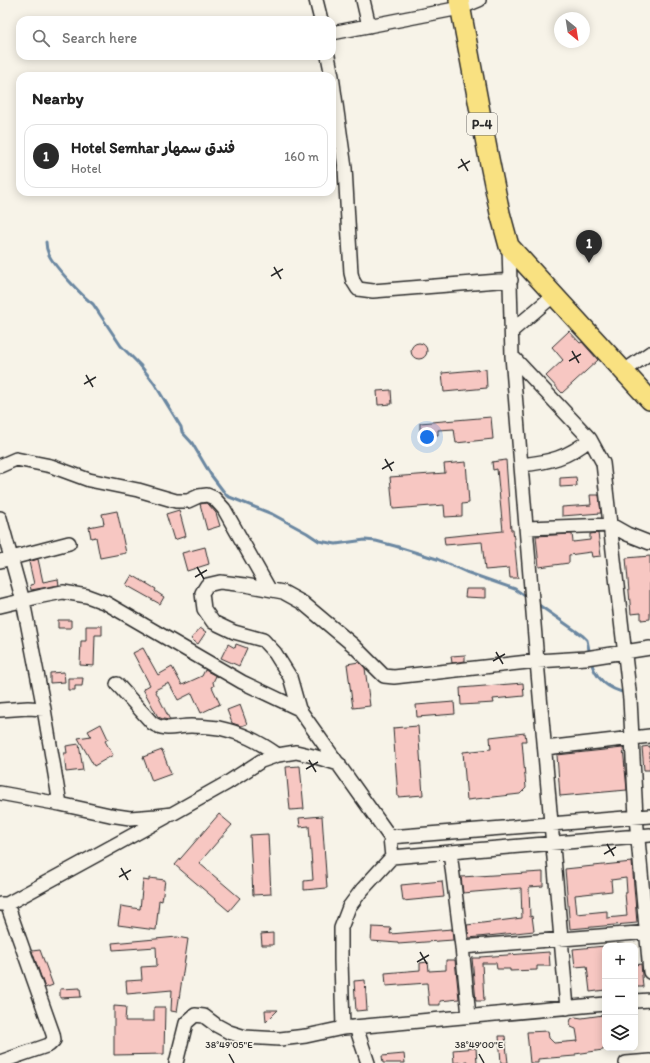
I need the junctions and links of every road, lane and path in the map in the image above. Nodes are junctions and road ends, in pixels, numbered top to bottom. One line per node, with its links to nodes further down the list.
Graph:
1 (316, 0): 5 (street)
2 (363, 0): 6 (street)
3 (479, 0): 4 (street)
4 (459, 4): 6 (street); 11 (highway, P-4)
5 (320, 16)
6 (369, 26): 7 (street)
7 (336, 32)
8 (329, 60): 9 (street)
9 (331, 72)
10 (336, 104): 12 (street)
11 (509, 246): 12 (street); 13 (highway, P-4)
12 (511, 280): 14 (street)
13 (554, 295): 14 (street); 17 (highway, P-4)
14 (513, 330): 16 (street)
15 (650, 353): 17 (street)
16 (512, 356): 19 (street); 20 (street)
17 (624, 371): 18 (highway, P-4)
18 (650, 400)
19 (590, 440): 20 (street); 23 (street)
20 (522, 465): 24 (street)
21 (0, 466): 28 (street)
22 (0, 518): 27 (street)
23 (610, 525): 24 (street); 25 (street); 32 (street)
24 (527, 528): 33 (street)
25 (650, 543)
26 (68, 544): 27 (street)
27 (6, 559): 29 (street)
28 (269, 589): 33 (street); 36 (street)
29 (23, 602): 30 (street); 35 (street); 36 (street)
30 (0, 606)
31 (650, 648): 32 (street)
32 (625, 652): 33 (street); 39 (street)
33 (537, 661): 40 (street)
34 (117, 684): 41 (street)
35 (44, 709): 37 (street); 44 (street)
36 (299, 709): 42 (street)
37 (0, 710)
38 (650, 736): 39 (street)
39 (632, 737): 40 (street); 47 (street)
40 (545, 748): 48 (street)
41 (278, 755): 42 (street); 45 (street)
42 (339, 764): 50 (street)
43 (0, 793): 44 (street)
44 (60, 804): 45 (street)
45 (172, 814): 54 (street)
46 (650, 816): 47 (street)
47 (636, 817): 48 (street); 49 (street)
48 (552, 823): 50 (street); 51 (street)
49 (644, 836): 51 (street); 55 (street)
50 (390, 837): 53 (street)
51 (553, 843): 52 (street); 56 (street)
52 (450, 852): 53 (street); 57 (street)
53 (392, 857): 64 (street)
54 (4, 904): 66 (street)
55 (648, 932): 56 (street); 58 (street)
56 (561, 939): 57 (street); 62 (street)
57 (462, 947): 63 (street)
58 (650, 972)
59 (650, 1000): 60 (street)
60 (638, 1001)
61 (602, 1004): 62 (street)
62 (567, 1008): 63 (street)
63 (469, 1016): 64 (street)
64 (350, 1027): 67 (street); 68 (street)
65 (650, 1061): 69 (street)
66 (0, 1062)
67 (176, 1063)
68 (368, 1063)
69 (626, 1063)

